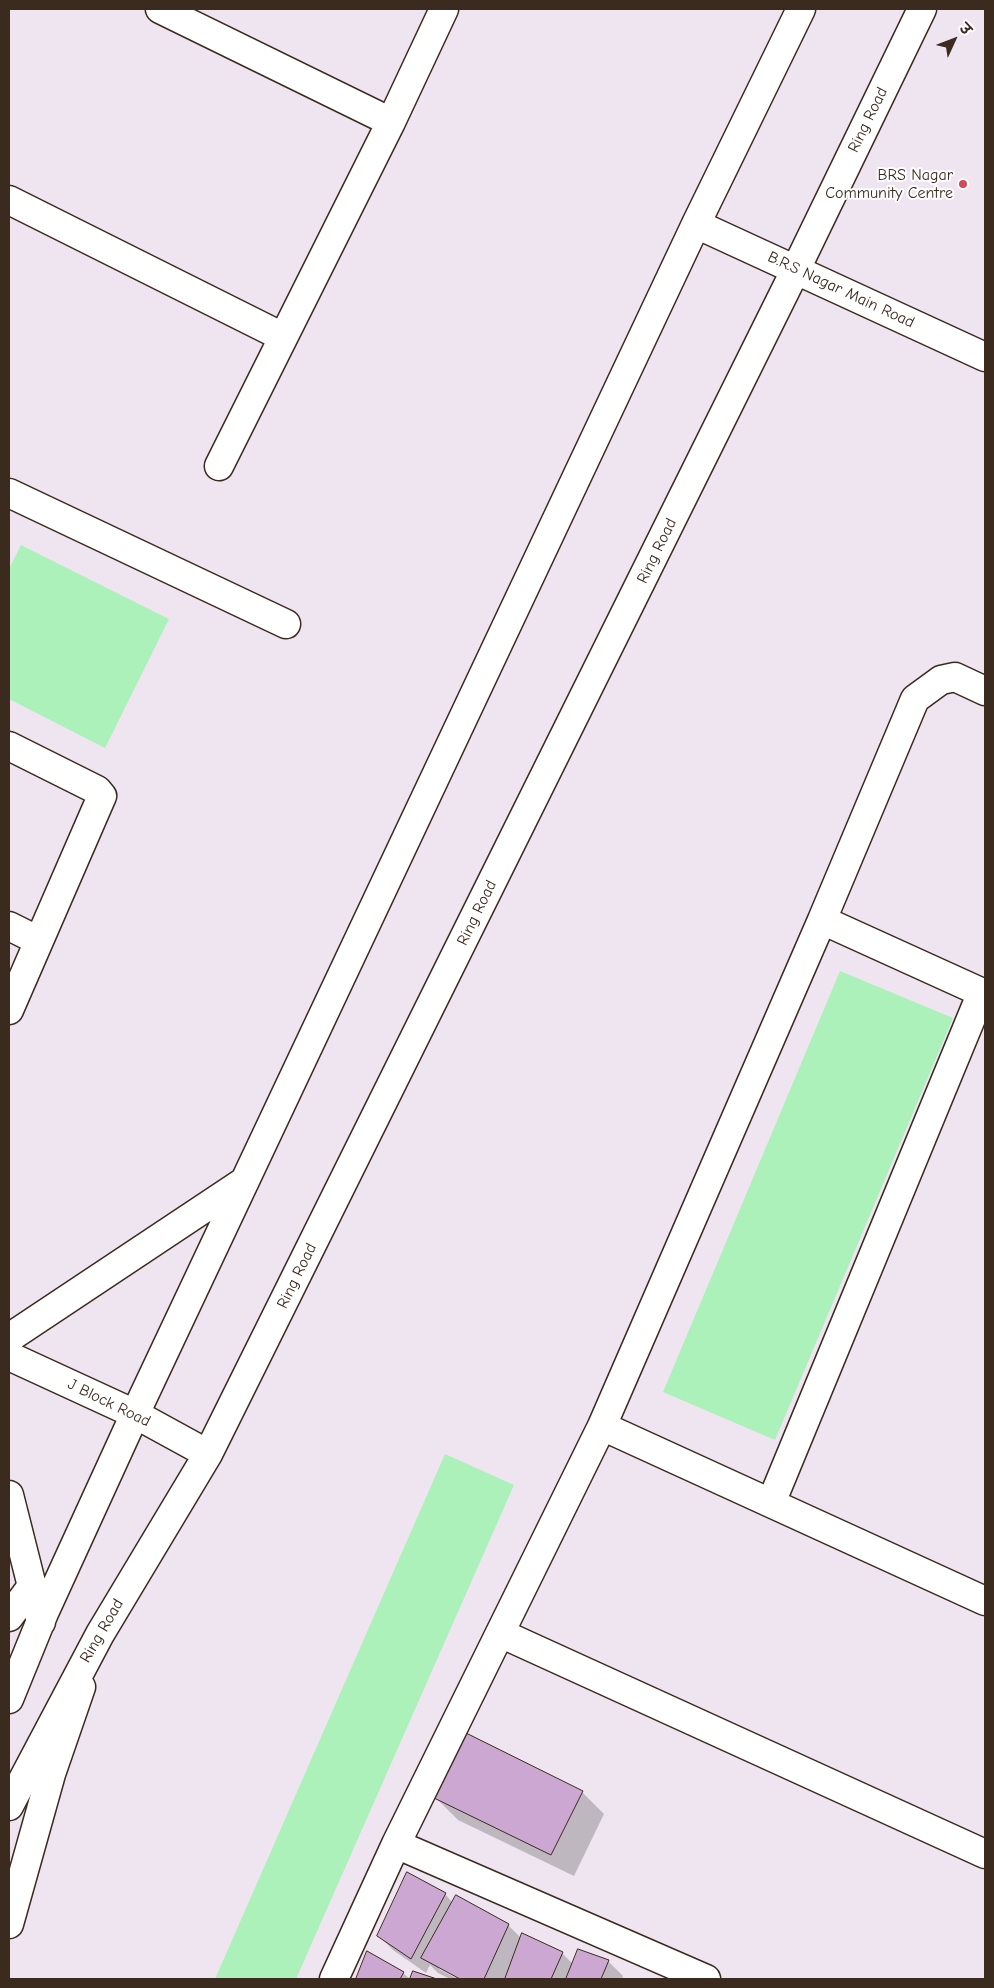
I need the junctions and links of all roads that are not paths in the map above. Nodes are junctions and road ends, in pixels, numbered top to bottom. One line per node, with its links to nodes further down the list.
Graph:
1 (160, 9): 5 (street)
2 (444, 9): 5 (street)
3 (801, 9): 7 (street)
4 (922, 9): 8 (street, Ring Road)
5 (391, 122): 9 (street)
6 (9, 200): 9 (street)
7 (696, 224): 8 (street, B.R.S Nagar Main Road); 21 (street)
8 (796, 269): 10 (street, B.R.S Nagar Main Road); 26 (street, Ring Road)
9 (283, 337): 11 (street)
10 (985, 357)
11 (219, 466)
12 (9, 493): 13 (street)
13 (286, 624)
14 (985, 691): 16 (street)
15 (9, 746): 18 (street)
16 (822, 920): 19 (street); 25 (street)
17 (9, 926): 18 (street)
18 (39, 941): 20 (street)
19 (984, 993): 28 (street)
20 (9, 1010)
21 (245, 1180): 22 (street); 24 (street)
22 (9, 1338)
23 (9, 1356): 24 (street, J Block Road)
24 (135, 1414): 26 (street, J Block Road); 32 (street)
25 (602, 1426): 28 (street); 33 (street)
26 (208, 1454): 34 (street, Ring Road)
27 (9, 1495): 29 (street)
28 (771, 1503): 30 (street)
29 (32, 1586): 31 (street); 32 (street)
30 (985, 1601)
31 (9, 1617)
32 (41, 1622): 35 (street)
33 (500, 1633): 37 (street); 38 (street)
34 (100, 1634): 36 (street, Ring Road); 39 (street)
35 (9, 1699)
36 (9, 1806)
37 (396, 1844): 40 (street); 41 (street)
38 (985, 1854)
39 (9, 1924)
40 (334, 1979)
41 (706, 1979)

